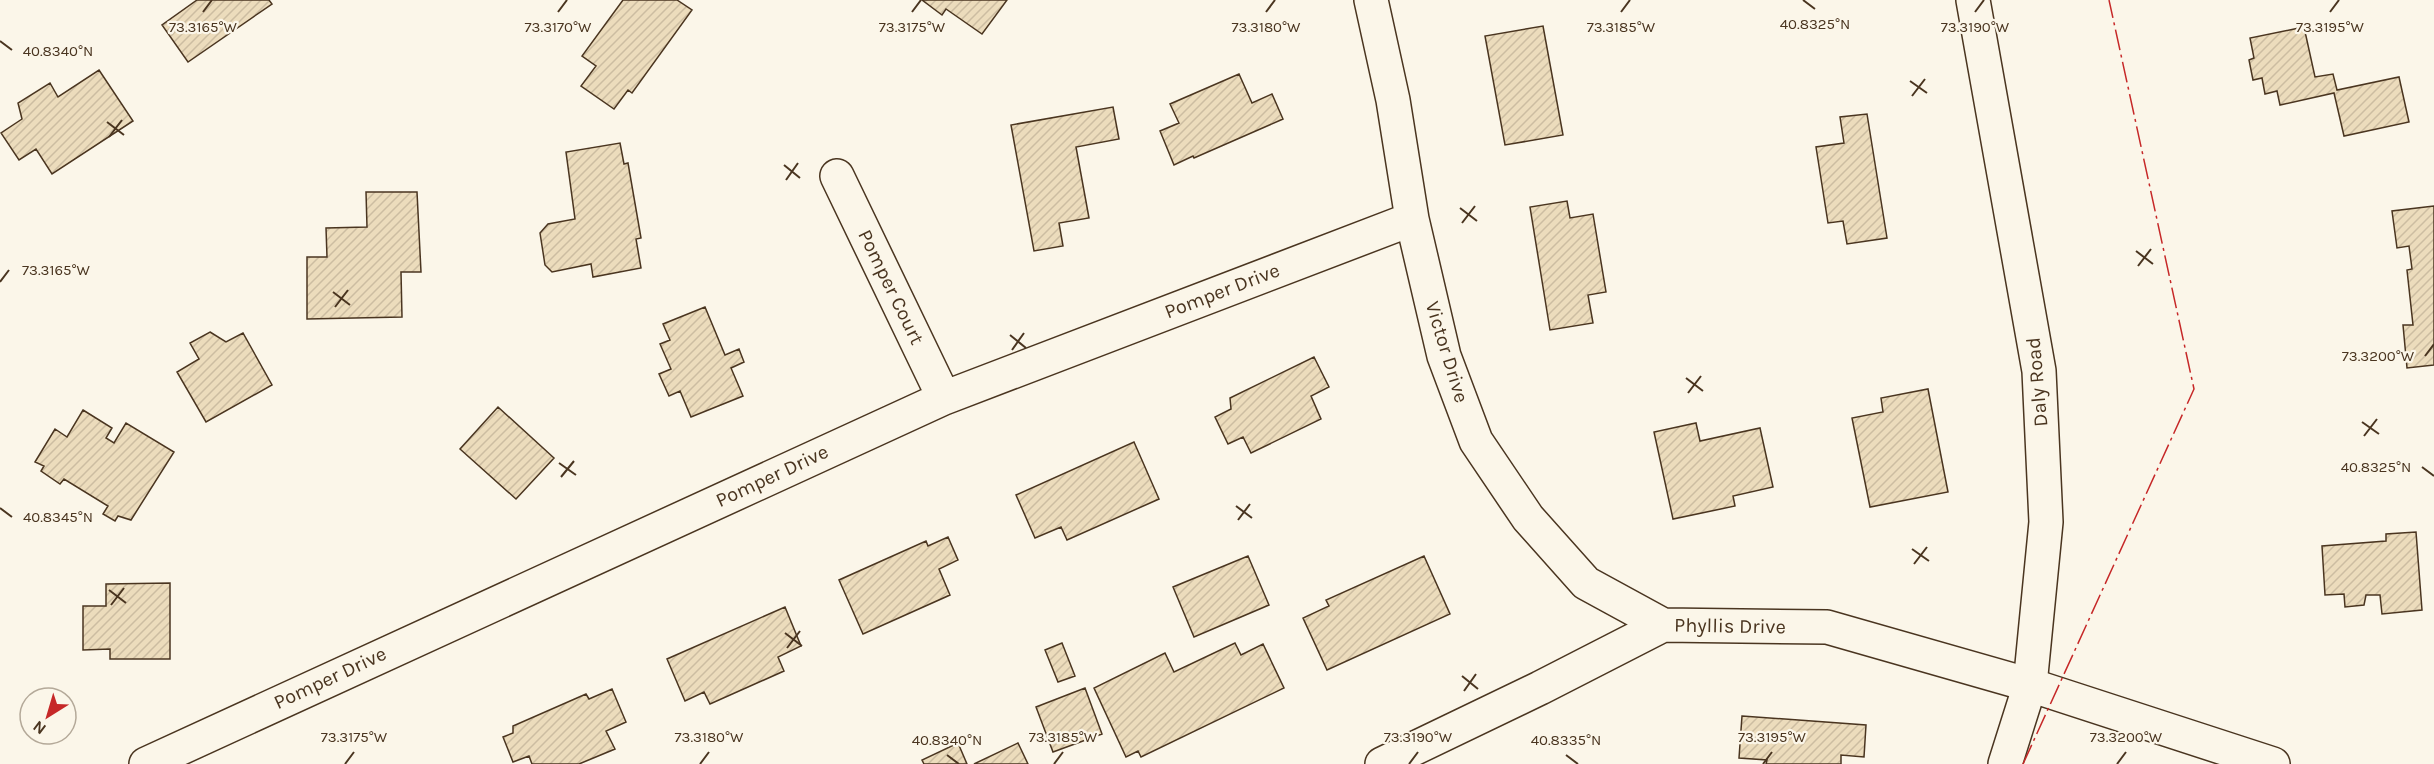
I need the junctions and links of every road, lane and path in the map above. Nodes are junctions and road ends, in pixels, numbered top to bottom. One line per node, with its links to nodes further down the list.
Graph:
1 (1371, 0): 4 (street, Victor Drive)
2 (1973, 0): 7 (street, Daly Road)
3 (837, 176): 5 (street, Pomper Court)
4 (1412, 219): 5 (street, Pomper Drive); 6 (street, Victor Drive)
5 (944, 398): 8 (street, Pomper Drive)
6 (1663, 625): 7 (street, Phyllis Drive); 9 (street, Phyllis Drive)
7 (2030, 685): 10 (street, Daly Road); 11 (street, Phyllis Drive)
8 (146, 764)
9 (1382, 764)
10 (2005, 764)
11 (2273, 764)

